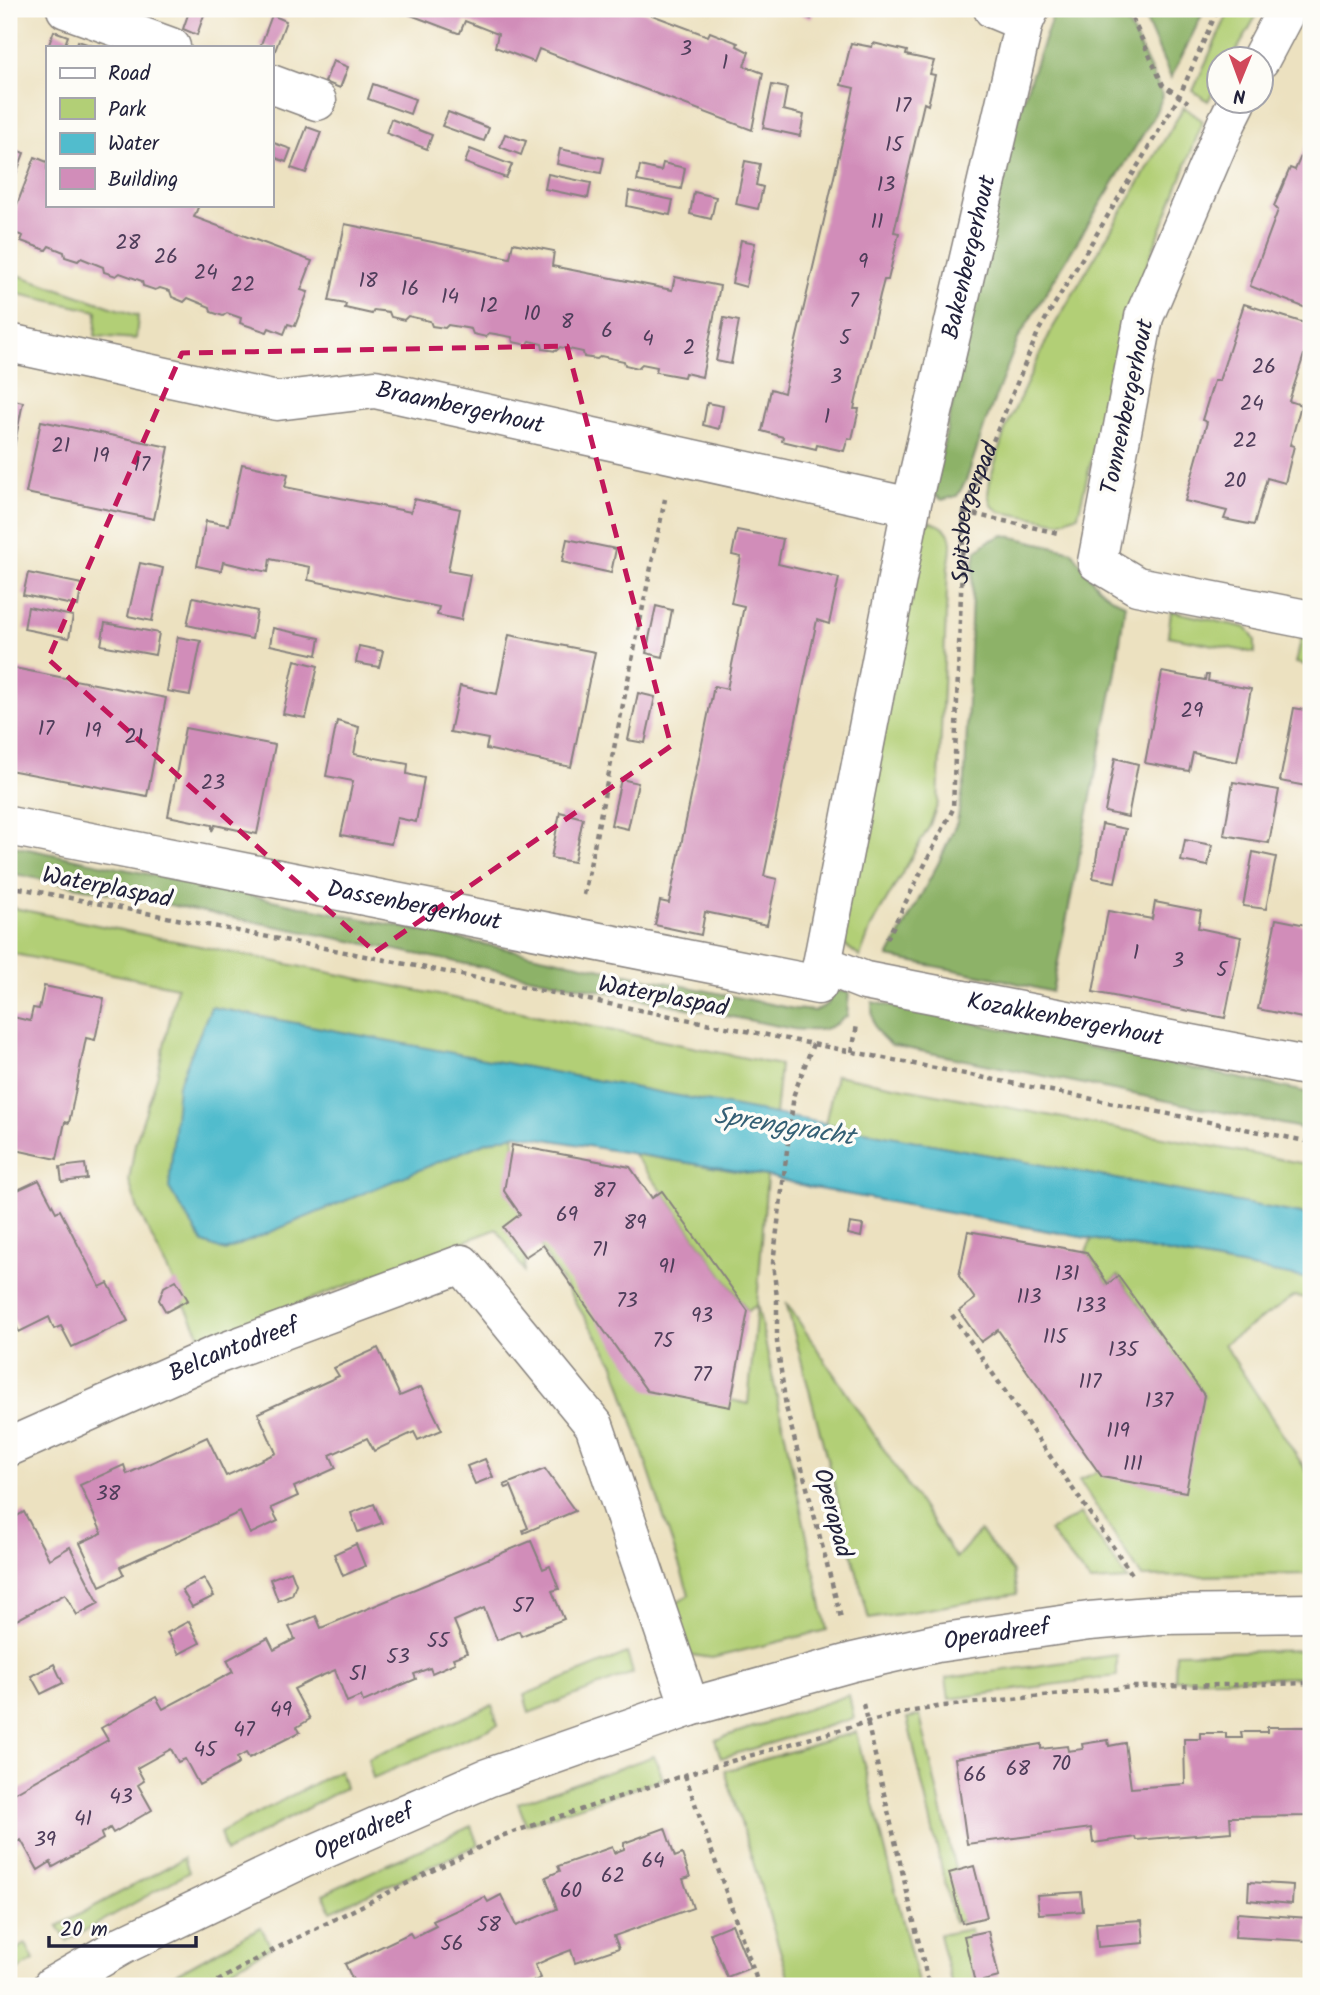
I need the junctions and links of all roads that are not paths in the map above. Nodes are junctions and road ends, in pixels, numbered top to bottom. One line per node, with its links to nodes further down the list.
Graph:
1 (66, 9): 4 (street)
2 (1287, 9): 5 (street)
3 (1015, 13): 10 (street, Bakenbergerhout)
4 (167, 46)
5 (1267, 46)
6 (273, 85): 7 (street)
7 (317, 101)
8 (1230, 116): 11 (street, Tonnenbergerhout)
9 (9, 343): 10 (street, Braambergerhout)
10 (911, 507): 13 (street)
11 (1311, 620)
12 (9, 826): 13 (street, Dassenbergerhout)
13 (820, 974): 14 (street, Kozakkenbergerhout)
14 (1311, 1066)
15 (9, 1447): 17 (street, Belcantodreef)
16 (1311, 1613): 17 (street, Operadreef)
17 (690, 1707): 18 (street, Operadreef)
18 (52, 1986)

